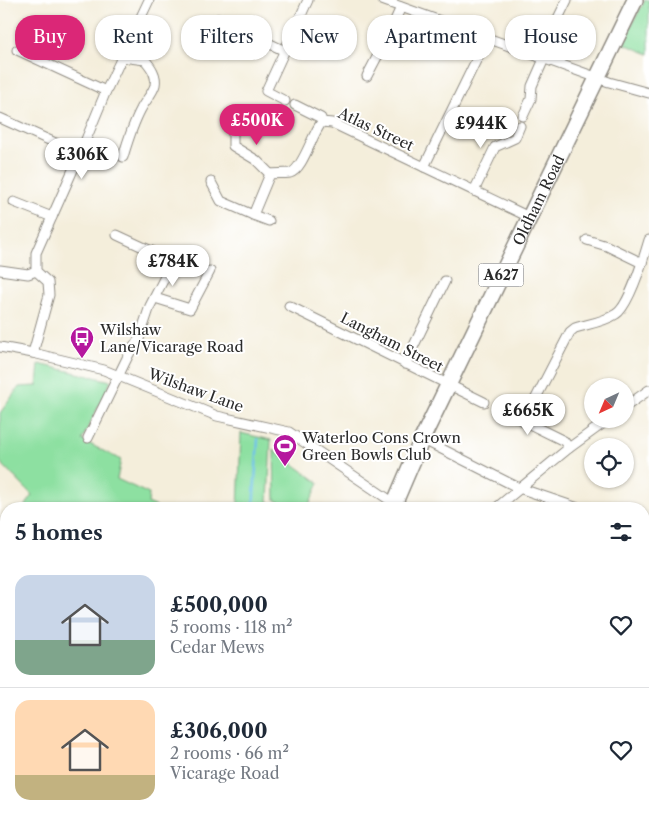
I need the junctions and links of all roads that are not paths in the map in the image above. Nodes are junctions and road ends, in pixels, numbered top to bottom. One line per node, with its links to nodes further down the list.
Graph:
1 (149, 0): 7 (street)
2 (308, 0): 8 (street)
3 (382, 0): 6 (street)
4 (567, 0): 10 (street)
5 (636, 0): 19 (highway, Oldham Road / A627)
6 (400, 6): 9 (street); 18 (street)
7 (142, 15)
8 (301, 15)
9 (424, 15)
10 (561, 15)
11 (282, 55): 22 (street)
12 (39, 60): 20 (street)
13 (120, 60): 20 (street)
14 (145, 60): 30 (street)
15 (476, 60): 31 (street)
16 (541, 60): 24 (street)
17 (548, 60): 19 (street)
18 (367, 76)
19 (603, 80): 21 (street); 38 (highway, Oldham Road / A627)
20 (106, 91): 29 (street)
21 (649, 93)
22 (285, 101)
23 (295, 105): 26 (street, Atlas Street)
24 (524, 116)
25 (0, 118): 29 (street)
26 (322, 122): 31 (street, Atlas Street); 32 (street)
27 (233, 125): 32 (street)
28 (520, 126): 34 (street)
29 (80, 154): 37 (street)
30 (123, 157)
31 (424, 167): 34 (street, Atlas Street)
32 (270, 174): 36 (street)
33 (211, 182): 36 (street)
34 (474, 191): 38 (street, Atlas Street)
35 (14, 202): 37 (street)
36 (253, 215): 39 (street)
37 (52, 217): 45 (street)
38 (529, 217): 54 (highway, Oldham Road / A627)
39 (269, 221)
40 (117, 235): 48 (street)
41 (587, 240): 43 (street)
42 (649, 240): 43 (street)
43 (642, 263): 59 (street)
44 (0, 270): 45 (street)
45 (36, 271): 51 (street)
46 (210, 271): 48 (street)
47 (445, 281): 52 (street)
48 (155, 298): 53 (street)
49 (289, 306): 52 (street, Langham Street)
50 (0, 347): 51 (street, Wilshaw Lane)
51 (33, 353): 53 (street, Wilshaw Lane)
52 (405, 364): 54 (street, Langham Street)
53 (118, 376): 61 (street); 65 (street, Wilshaw Lane)
54 (449, 385): 57 (street, Langham Street); 62 (highway, Oldham Road / A627)
55 (649, 390): 56 (street)
56 (634, 401)
57 (484, 402)
58 (499, 409): 59 (street)
59 (524, 421): 63 (street)
60 (597, 428): 63 (street)
61 (88, 438)
62 (429, 443): 64 (street); 66 (highway, Oldham Road / A627)
63 (569, 448): 64 (street)
64 (520, 488): 67 (street); 68 (street)
65 (389, 502)
66 (399, 502)
67 (503, 502)
68 (561, 502)

